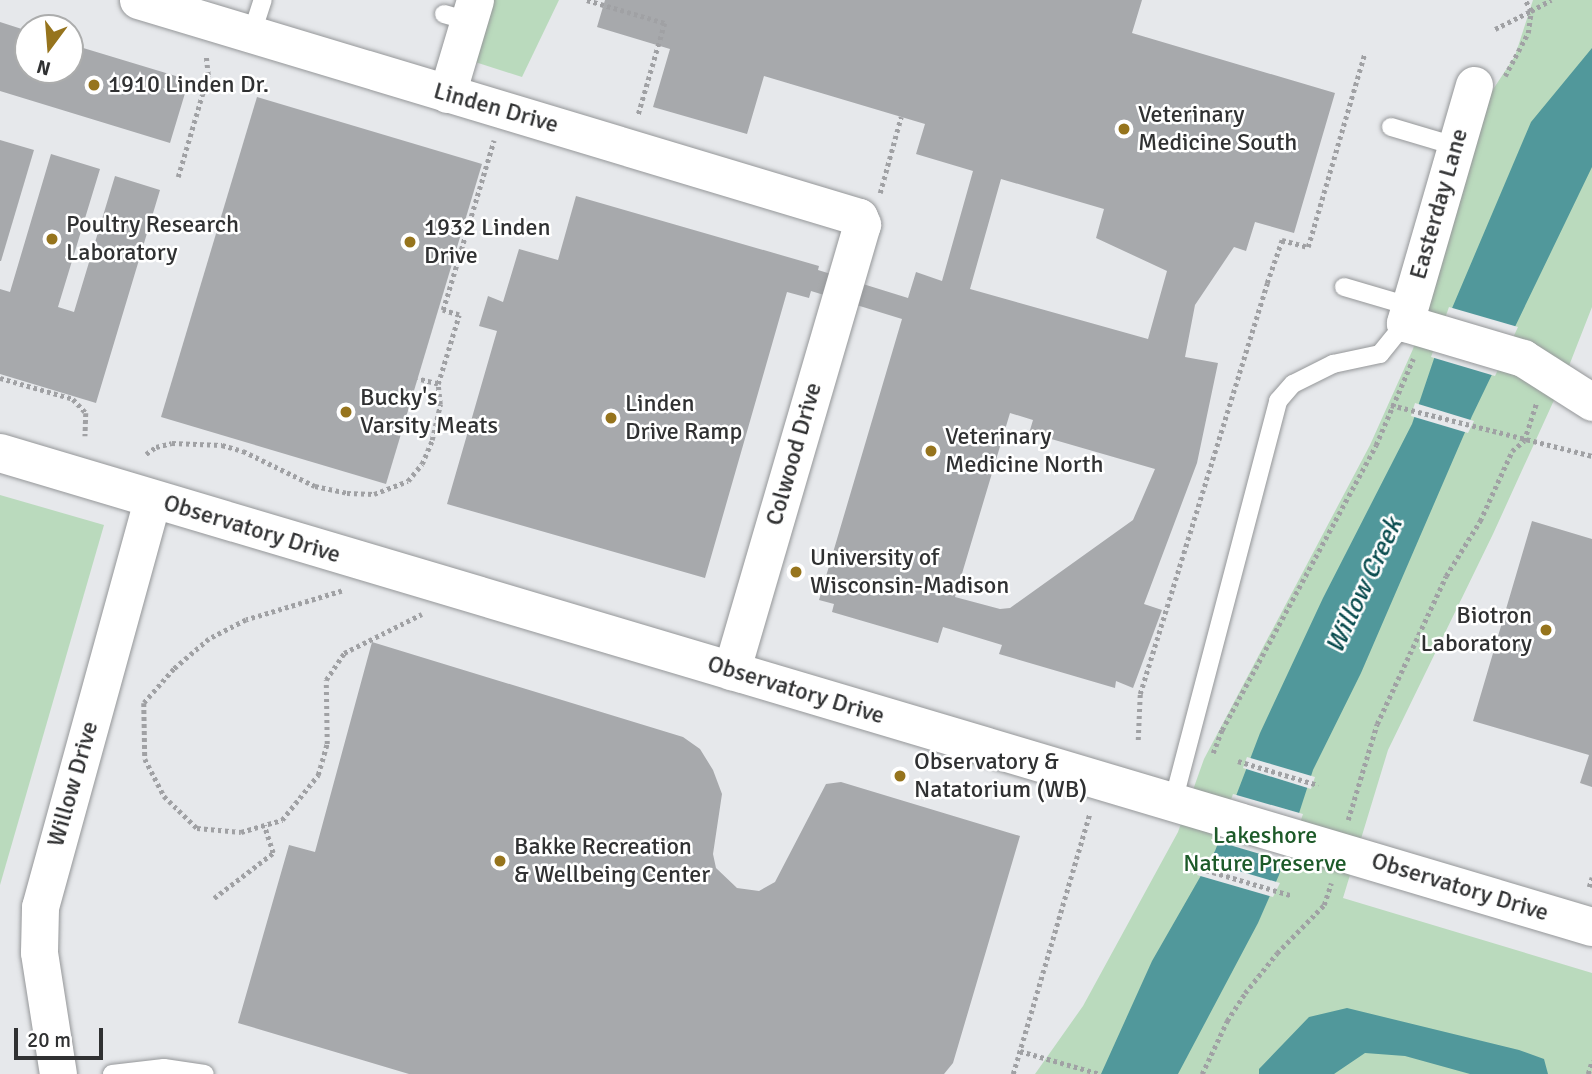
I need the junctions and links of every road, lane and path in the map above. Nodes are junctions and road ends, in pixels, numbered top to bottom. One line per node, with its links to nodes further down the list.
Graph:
1 (138, 0): 7 (street, Linden Drive)
2 (264, 0): 7 (lane)
3 (587, 0): 13 (path)
4 (1525, 0): 6 (path)
5 (462, 12): 11 (street)
6 (1495, 29)
7 (251, 36): 11 (street, Linden Drive)
8 (205, 51): 17 (path)
9 (1364, 55): 37 (path)
10 (1474, 85): 16 (street, Easterday Lane)
11 (447, 94): 18 (street, Linden Drive)
12 (901, 117): 18 (path)
13 (636, 123)
14 (1391, 127): 16 (lane)
15 (496, 136): 24 (path)
16 (1455, 146): 20 (street, Easterday Lane)
17 (178, 177)
18 (864, 216): 36 (street, Colwood Drive)
19 (1344, 287): 20 (lane)
20 (1417, 320): 26 (street); 41 (lane)
21 (1413, 358): 27 (path)
22 (0, 378): 28 (path)
23 (418, 379): 24 (path)
24 (438, 384): 31 (path)
25 (1540, 389): 29 (path)
26 (1592, 402)
27 (1391, 405): 29 (path); 38 (path)
28 (85, 436)
29 (1524, 441): 32 (path); 44 (path)
30 (0, 453): 33 (street, Observatory Drive)
31 (146, 454)
32 (1592, 456)
33 (152, 499): 36 (street, Observatory Drive); 54 (street, Willow Drive)
34 (343, 591): 43 (path)
35 (422, 614): 43 (path)
36 (731, 671): 41 (street, Observatory Drive)
37 (1138, 740)
38 (1213, 754)
39 (1238, 761): 40 (path)
40 (1318, 785)
41 (1173, 802): 44 (street, Observatory Drive)
42 (1089, 815): 51 (path)
43 (264, 825): 49 (path)
44 (1339, 851): 50 (street, Observatory Drive); 58 (path)
45 (1186, 864): 48 (path)
46 (1592, 877): 47 (path)
47 (1589, 887)
48 (1290, 895)
49 (214, 898)
50 (1592, 927)
51 (1020, 1051): 53 (path); 57 (path)
52 (1592, 1061): 59 (path)
53 (1096, 1073)
54 (58, 1074)
55 (112, 1074): 56 (lane)
56 (205, 1074)
57 (1013, 1074)
58 (1202, 1074)
59 (1588, 1074)

